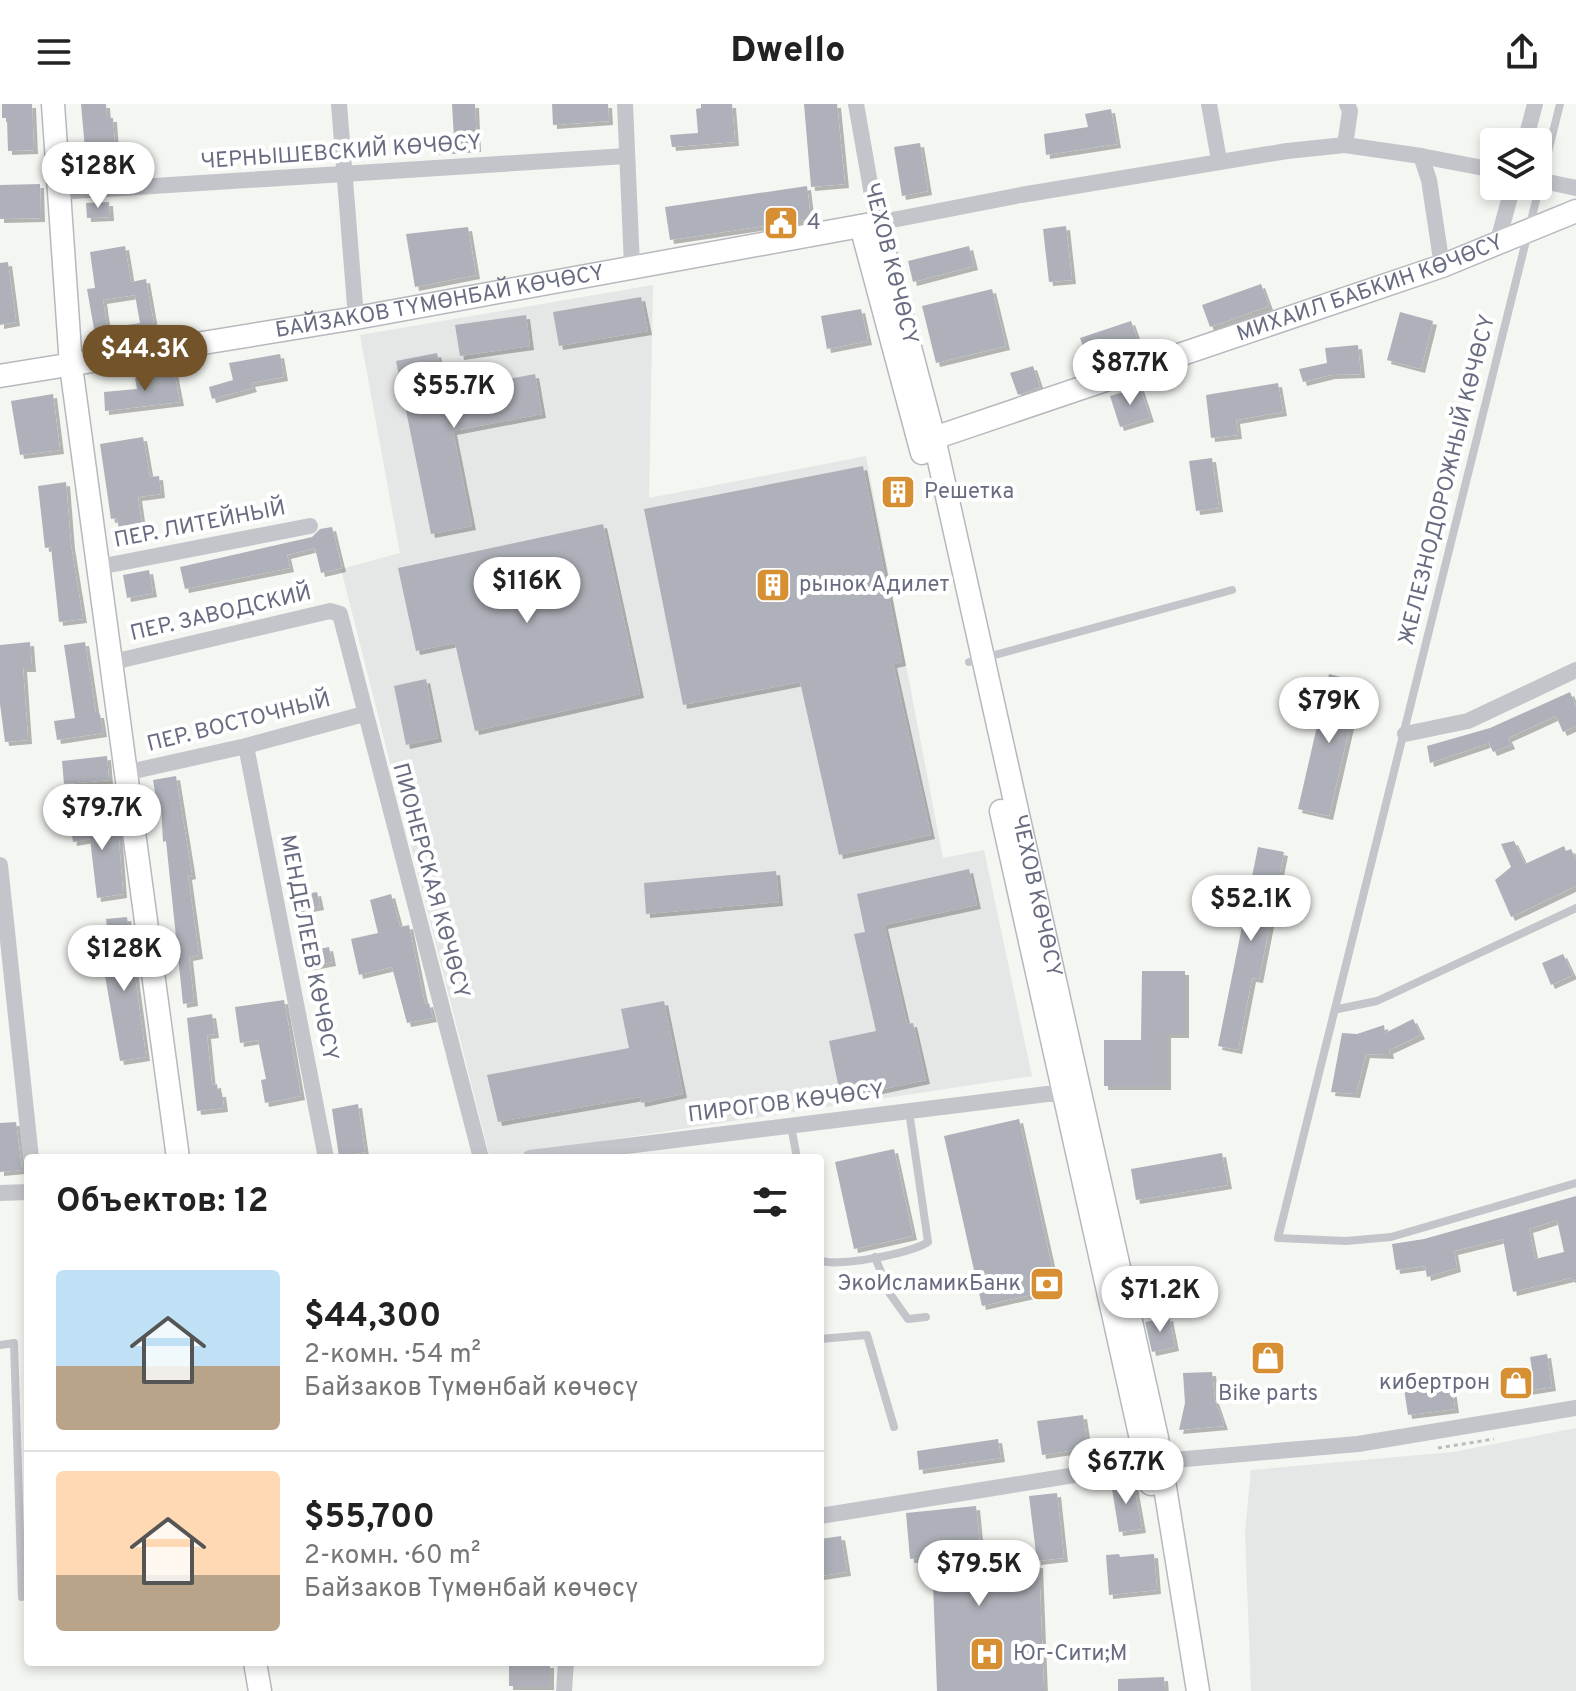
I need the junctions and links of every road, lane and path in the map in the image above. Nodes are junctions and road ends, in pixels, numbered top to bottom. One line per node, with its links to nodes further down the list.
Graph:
1 (53, 104): 21 (main road)
2 (339, 104): 18 (street)
3 (625, 104): 14 (street)
4 (856, 104): 10 (street, ЧЕХОВ КӨЧӨСҮ)
5 (864, 104): 10 (street)
6 (1209, 104): 16 (street)
7 (1535, 104): 11 (street)
8 (1560, 104): 12 (lane, ЖЕЛЕЗНОДОРОЖНЫЙ КӨЧӨСҮ)
9 (1349, 106): 13 (street)
10 (859, 121): 25 (street, ЧЕХОВ КӨЧӨСҮ)
11 (1529, 128)
12 (1552, 134)
13 (1345, 145): 15 (street); 16 (street)
14 (626, 156): 18 (street, ЧЕРНЫШЕВСКИЙ КӨЧӨСҮ); 28 (street)
15 (1421, 156): 17 (street); 29 (street)
16 (1219, 160): 25 (street)
17 (1480, 167)
18 (344, 176): 21 (street, ЧЕРНЫШЕВСКИЙ КӨЧӨСҮ); 30 (street)
19 (1552, 183): 20 (street)
20 (1576, 188)
21 (59, 192): 31 (main road)
22 (1509, 200): 27 (street)
23 (1536, 200): 26 (lane, ЖЕЛЕЗНОДОРОЖНЫЙ КӨЧӨСҮ)
24 (1576, 211): 26 (main road, МИХАИЛ БАБКИН КӨЧӨСҮ)
25 (869, 225): 28 (main road, БАЙЗАКОВ ТҮМӨНБАЙ КӨЧӨСҮ); 33 (main road, ЧЕХОВ КӨЧӨСҮ)
26 (1529, 230): 27 (main road, МИХАИЛ БАБКИН КӨЧӨСҮ); 42 (lane, ЖЕЛЕЗНОДОРОЖНЫЙ КӨЧӨСҮ)
27 (1497, 244): 29 (main road, МИХАИЛ БАБКИН КӨЧӨСҮ)
28 (632, 266): 30 (main road, БАЙЗАКОВ ТҮМӨНБАЙ КӨЧӨСҮ)
29 (1442, 266): 33 (main road, МИХАИЛ БАБКИН КӨЧӨСҮ)
30 (356, 318): 31 (main road, БАЙЗАКОВ ТҮМӨНБАЙ КӨЧӨСҮ)
31 (71, 366): 32 (main road, БАЙЗАКОВ ТҮМӨНБАЙ КӨЧӨСҮ); 35 (main road)
32 (0, 376)
33 (925, 436): 38 (main road, ЧЕХОВ КӨЧӨСҮ)
34 (310, 526): 35 (street, ПЕР. ЛИТЕЙНЫЙ)
35 (99, 567): 39 (main road)
36 (1232, 590): 38 (lane)
37 (340, 614): 39 (street, ПЕР. ЗАВОДСКИЙ); 41 (street, ПИОНЕРСКАЯ КӨЧӨСҮ)
38 (975, 660): 48 (main road, ЧЕХОВ КӨЧӨСҮ)
39 (113, 662): 44 (main road)
40 (1576, 670): 42 (street)
41 (364, 714): 43 (street, ПЕР. ВОСТОЧНЫЙ); 54 (street, ПИОНЕРСКАЯ КӨЧӨСҮ)
42 (1405, 734): 47 (lane, ЖЕЛЕЗНОДОРОЖНЫЙ КӨЧӨСҮ)
43 (246, 746): 44 (street, ПЕР. ВОСТОЧНЫЙ); 53 (street, МЕНДЕЛЕЕВ КӨЧӨСҮ)
44 (125, 773): 52 (main road)
45 (0, 865): 51 (street)
46 (1576, 908): 47 (lane)
47 (1338, 1009): 57 (lane, ЖЕЛЕЗНОДОРОЖНЫЙ КӨЧӨСҮ)
48 (1067, 1092): 49 (street, ПИРОГОВ КӨЧӨСҮ); 67 (main road, ЧЕХОВ КӨЧӨСҮ)
49 (909, 1111): 50 (street, ПИРОГОВ КӨЧӨСҮ); 60 (lane)
50 (791, 1126): 55 (street, ПИРОГОВ КӨЧӨСҮ); 56 (lane)
51 (31, 1154)
52 (177, 1154)
53 (325, 1154)
54 (480, 1154)
55 (563, 1154)
56 (796, 1154)
57 (1576, 1183)
58 (24, 1192): 59 (street)
59 (0, 1193)
60 (875, 1257): 61 (lane); 62 (lane)
61 (824, 1262)
62 (926, 1317)
63 (824, 1339): 66 (lane)
64 (0, 1345): 69 (lane)
65 (1576, 1408): 67 (street)
66 (894, 1427)
67 (1156, 1470): 68 (street); 74 (main road, ЧЕХОВ КӨЧӨСҮ); 75 (main road, ЧЕХОВ КӨЧӨСҮ)
68 (824, 1515)
69 (22, 1597)
70 (256, 1666): 72 (main road)
71 (566, 1666): 73 (street)
72 (260, 1691)
73 (564, 1691)
74 (1183, 1691)
75 (1198, 1691)

